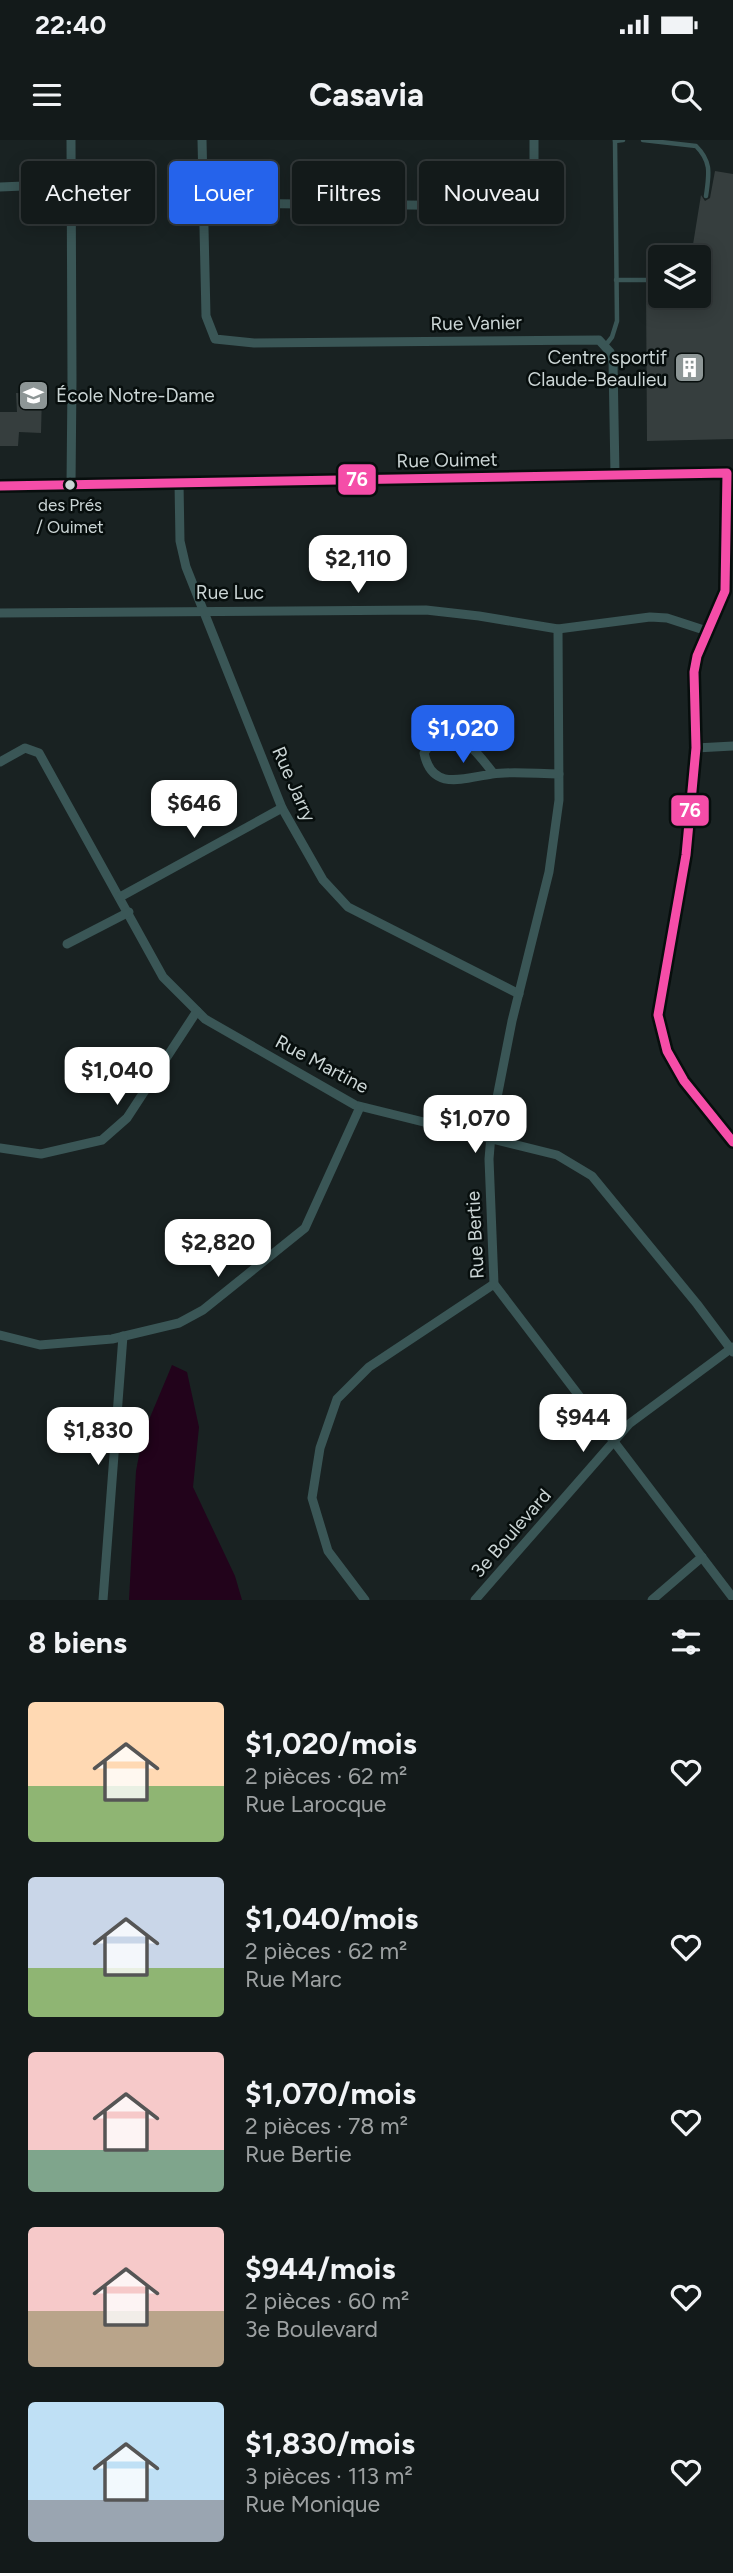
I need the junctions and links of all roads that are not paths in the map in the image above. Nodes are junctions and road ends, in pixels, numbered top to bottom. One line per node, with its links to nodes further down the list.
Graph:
1 (71, 140): 7 (street)
2 (202, 140): 8 (street)
3 (534, 140): 12 (street)
4 (623, 140): 6 (lane)
5 (643, 140): 11 (lane)
6 (615, 141): 15 (lane)
7 (71, 161)
8 (202, 161)
9 (21, 186): 10 (street)
10 (0, 187)
11 (706, 196)
12 (278, 204)
13 (71, 224): 21 (street)
14 (204, 224): 17 (street, Rue Vanier)
15 (616, 280): 16 (lane); 17 (lane)
16 (646, 280)
17 (605, 346): 19 (street)
18 (730, 473): 19 (street, Rue Ouimet); 26 (street)
19 (615, 475): 20 (street, Rue Ouimet)
20 (179, 483): 21 (street, Rue Ouimet); 23 (street, Rue Jarry)
21 (71, 485): 22 (street, Rue Ouimet)
22 (0, 486)
23 (204, 610): 24 (street, Rue Luc); 25 (street, Rue Luc); 32 (street, Rue Jarry)
24 (0, 613)
25 (558, 629): 26 (street, Rue Luc); 31 (street, Rue Bertie)
26 (707, 631): 28 (street)
27 (733, 746): 28 (street)
28 (696, 748): 40 (street)
29 (0, 762): 33 (street, Rue Martine)
30 (493, 774): 30 (street); 31 (street)
31 (559, 774): 36 (street, Rue Bertie)
32 (282, 808): 33 (street); 36 (street, Rue Jarry)
33 (120, 897): 34 (street, Rue Martine)
34 (129, 912): 35 (street); 37 (street, Rue Martine)
35 (67, 944)
36 (519, 994): 39 (street, Rue Bertie)
37 (197, 1011): 38 (street, Rue Martine); 41 (street)
38 (360, 1107): 39 (street, Rue Martine); 44 (street)
39 (491, 1139): 42 (street, Rue Bertie); 45 (street, Rue Martine)
40 (733, 1142)
41 (0, 1149)
42 (494, 1284): 46 (street, Rue Bertie); 50 (street)
43 (0, 1335): 44 (street)
44 (123, 1336): 49 (street)
45 (731, 1350): 46 (street, 3e Boulevard)
46 (614, 1441): 47 (street, Rue Bertie); 51 (street, 3e Boulevard)
47 (702, 1557): 48 (street, Rue Bertie); 52 (street)
48 (733, 1598)
49 (103, 1600)
50 (365, 1600)
51 (475, 1600)
52 (652, 1600)

